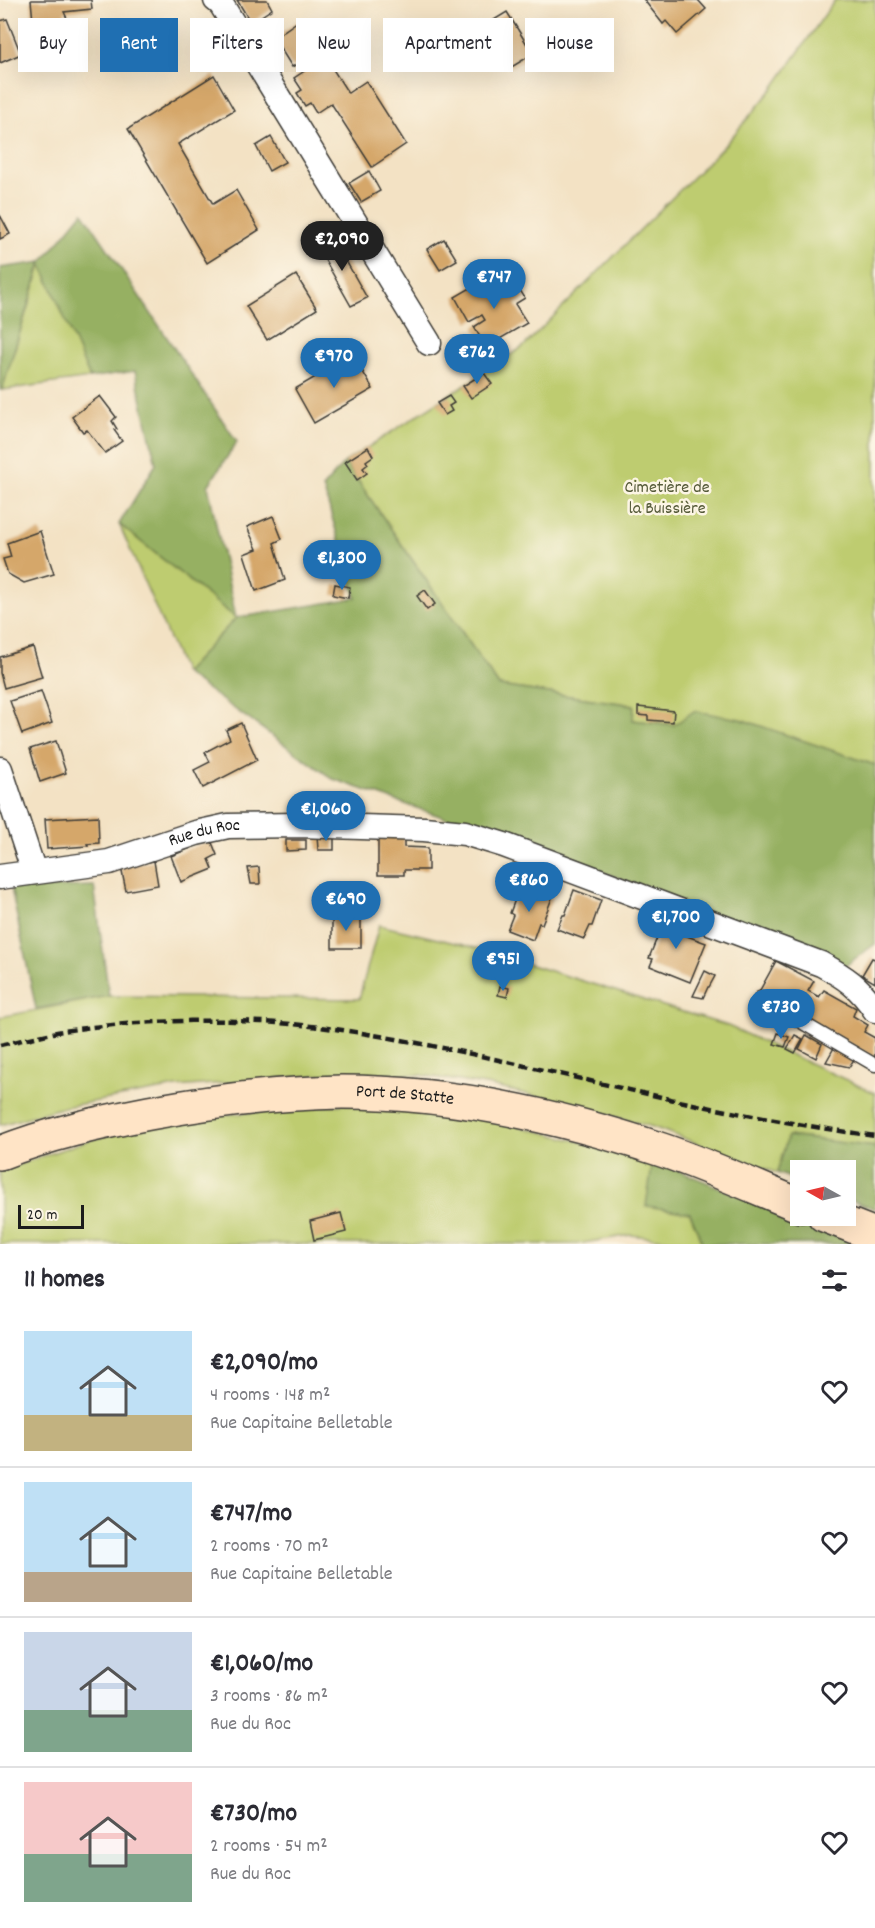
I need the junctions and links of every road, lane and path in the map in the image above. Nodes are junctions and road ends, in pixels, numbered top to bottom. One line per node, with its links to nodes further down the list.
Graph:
1 (216, 0): 2 (street)
2 (429, 343)
3 (0, 769): 4 (street)
4 (34, 872): 5 (street, Rue du Roc); 7 (street, Rue du Roc)
5 (0, 877)
6 (759, 998): 8 (lane)
7 (875, 1010)
8 (875, 1065)
9 (0, 1153): 10 (street, Port de Statte)
10 (790, 1202)
11 (851, 1226): 12 (street)
12 (875, 1236)

